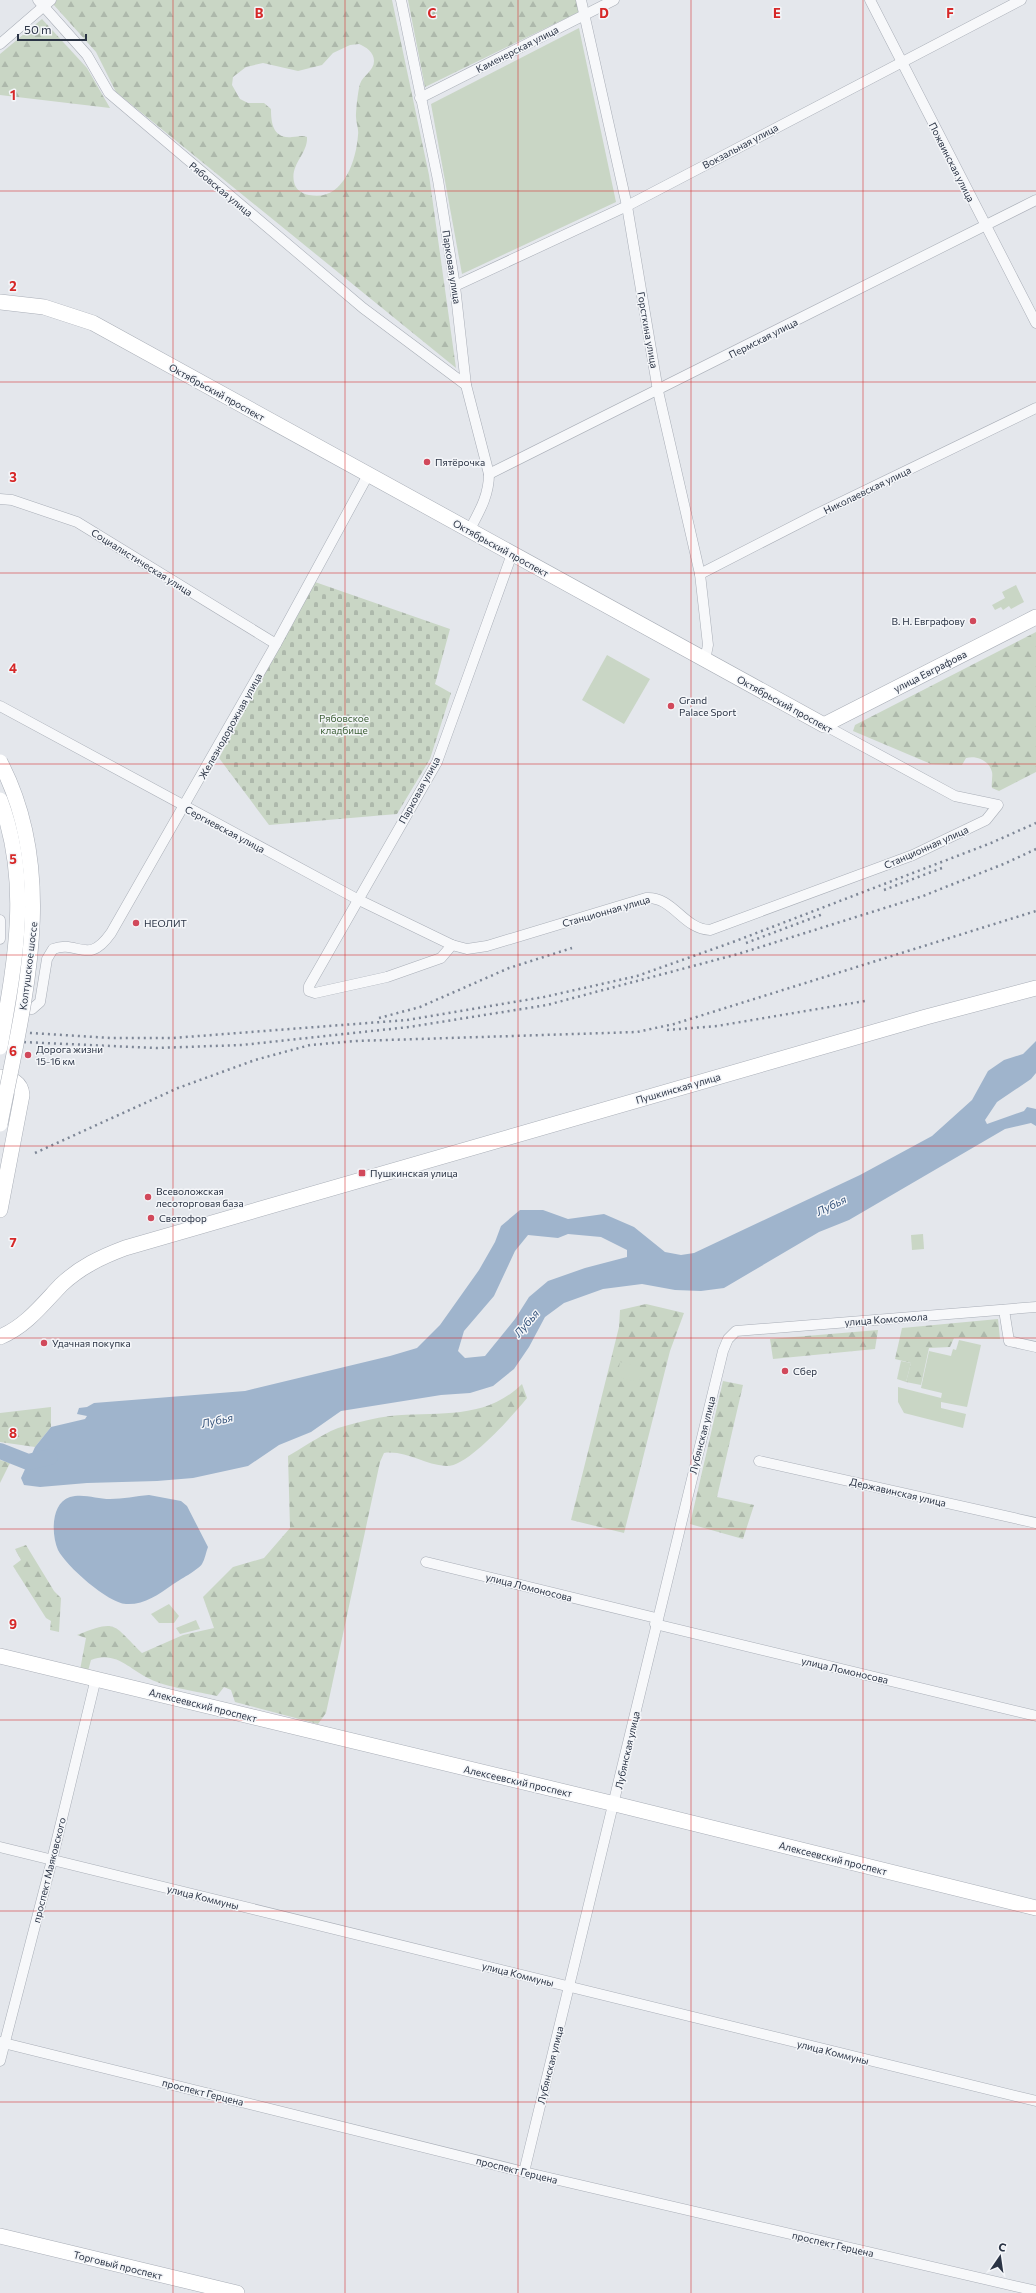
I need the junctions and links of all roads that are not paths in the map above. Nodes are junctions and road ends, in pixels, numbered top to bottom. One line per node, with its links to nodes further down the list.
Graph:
1 (401, 0): 10 (street, Парковая улица)
2 (581, 0): 7 (street, Горсткина улица)
3 (614, 0): 7 (street, Каменерская улица)
4 (870, 0): 9 (street, Пожвинская улица)
5 (1021, 0): 9 (street, Вокзальная улица)
6 (45, 2): 8 (street, Рябовская улица); 17 (street, Рябовская улица)
7 (583, 16): 10 (street, Каменерская улица); 12 (street, Горсткина улица)
8 (0, 44)
9 (900, 62): 12 (street, Вокзальная улица); 13 (street, Пожвинская улица)
10 (420, 98): 14 (street, Парковая улица)
11 (1036, 200): 13 (street, Пермская улица)
12 (627, 206): 14 (street, Вокзальная улица); 18 (street, Горсткина улица)
13 (985, 226): 16 (street, Пожвинская улица); 18 (street, Пермская улица)
14 (455, 286): 17 (street, Парковая улица)
15 (0, 302): 21 (street, Октябрьский проспект)
16 (1036, 323)
17 (466, 385): 20 (street, Парковая улица)
18 (658, 391): 20 (street, Пермская улица); 25 (street, Горсткина улица)
19 (1036, 408): 25 (street, Николаевская улица)
20 (489, 474): 23 (street, Парковая улица)
21 (368, 475): 23 (street, Октябрьский проспект); 27 (street, Железнодорожная улица)
22 (0, 499): 27 (street, Социалистическая улица)
23 (470, 531): 24 (street, Октябрьский проспект)
24 (512, 554): 28 (street, Октябрьский проспект); 35 (street, Парковая улица)
25 (700, 574): 28 (street, Горсткина улица)
26 (1036, 617): 30 (street, улица Евграфова)
27 (276, 644): 34 (street, Железнодорожная улица)
28 (705, 660): 30 (street, Октябрьский проспект)
29 (0, 706): 34 (street, Сергиевская улица)
30 (824, 726): 33 (street, Октябрьский проспект)
31 (0, 762): 43 (street, Колтушское шоссе, bridge)
32 (0, 800): 41 (street, Колтушское шоссе, bridge)
33 (998, 805): 38 (street, Станционная улица)
34 (184, 807): 35 (street, Сергиевская улица); 40 (street, Железнодорожная улица)
35 (357, 899): 38 (street, Сергиевская улица); 38 (street, Парковая улица)
36 (0, 920): 37 (street)
37 (0, 939)
38 (452, 945)
39 (1036, 988): 48 (street, Пушкинская улица)
40 (0, 1004)
41 (0, 1047)
42 (0, 1076): 44 (street)
43 (0, 1124)
44 (0, 1210)
45 (1036, 1307): 46 (street, улица Комсомола)
46 (1004, 1310): 47 (street, улица Комсомола); 49 (street)
47 (736, 1331): 53 (street, Лубянская улица)
48 (0, 1337)
49 (1036, 1347)
50 (759, 1461): 51 (street, Державинская улица)
51 (1036, 1523)
52 (426, 1562): 53 (street, улица Ломоносова)
53 (655, 1621): 56 (street, улица Ломоносова); 57 (street, Лубянская улица)
54 (0, 1656): 55 (street, Алексеевский проспект)
55 (96, 1678): 57 (street, Алексеевский проспект); 59 (street, проспект Маяковского)
56 (1036, 1716)
57 (615, 1804): 60 (street, Алексеевский проспект); 61 (street, Лубянская улица)
58 (0, 1847): 59 (street, улица Коммуны)
59 (52, 1860): 61 (street, улица Коммуны); 62 (street, проспект Маяковского)
60 (1036, 1908)
61 (570, 1987): 64 (street, улица Коммуны); 65 (street, Лубянская улица)
62 (2, 2042): 63 (street, проспект Маяковского); 65 (street, проспект Герцена)
63 (0, 2061)
64 (1036, 2101)
65 (524, 2172): 67 (street, проспект Герцена)
66 (0, 2236): 68 (street, Торговый проспект)
67 (1036, 2291)
68 (236, 2293)

